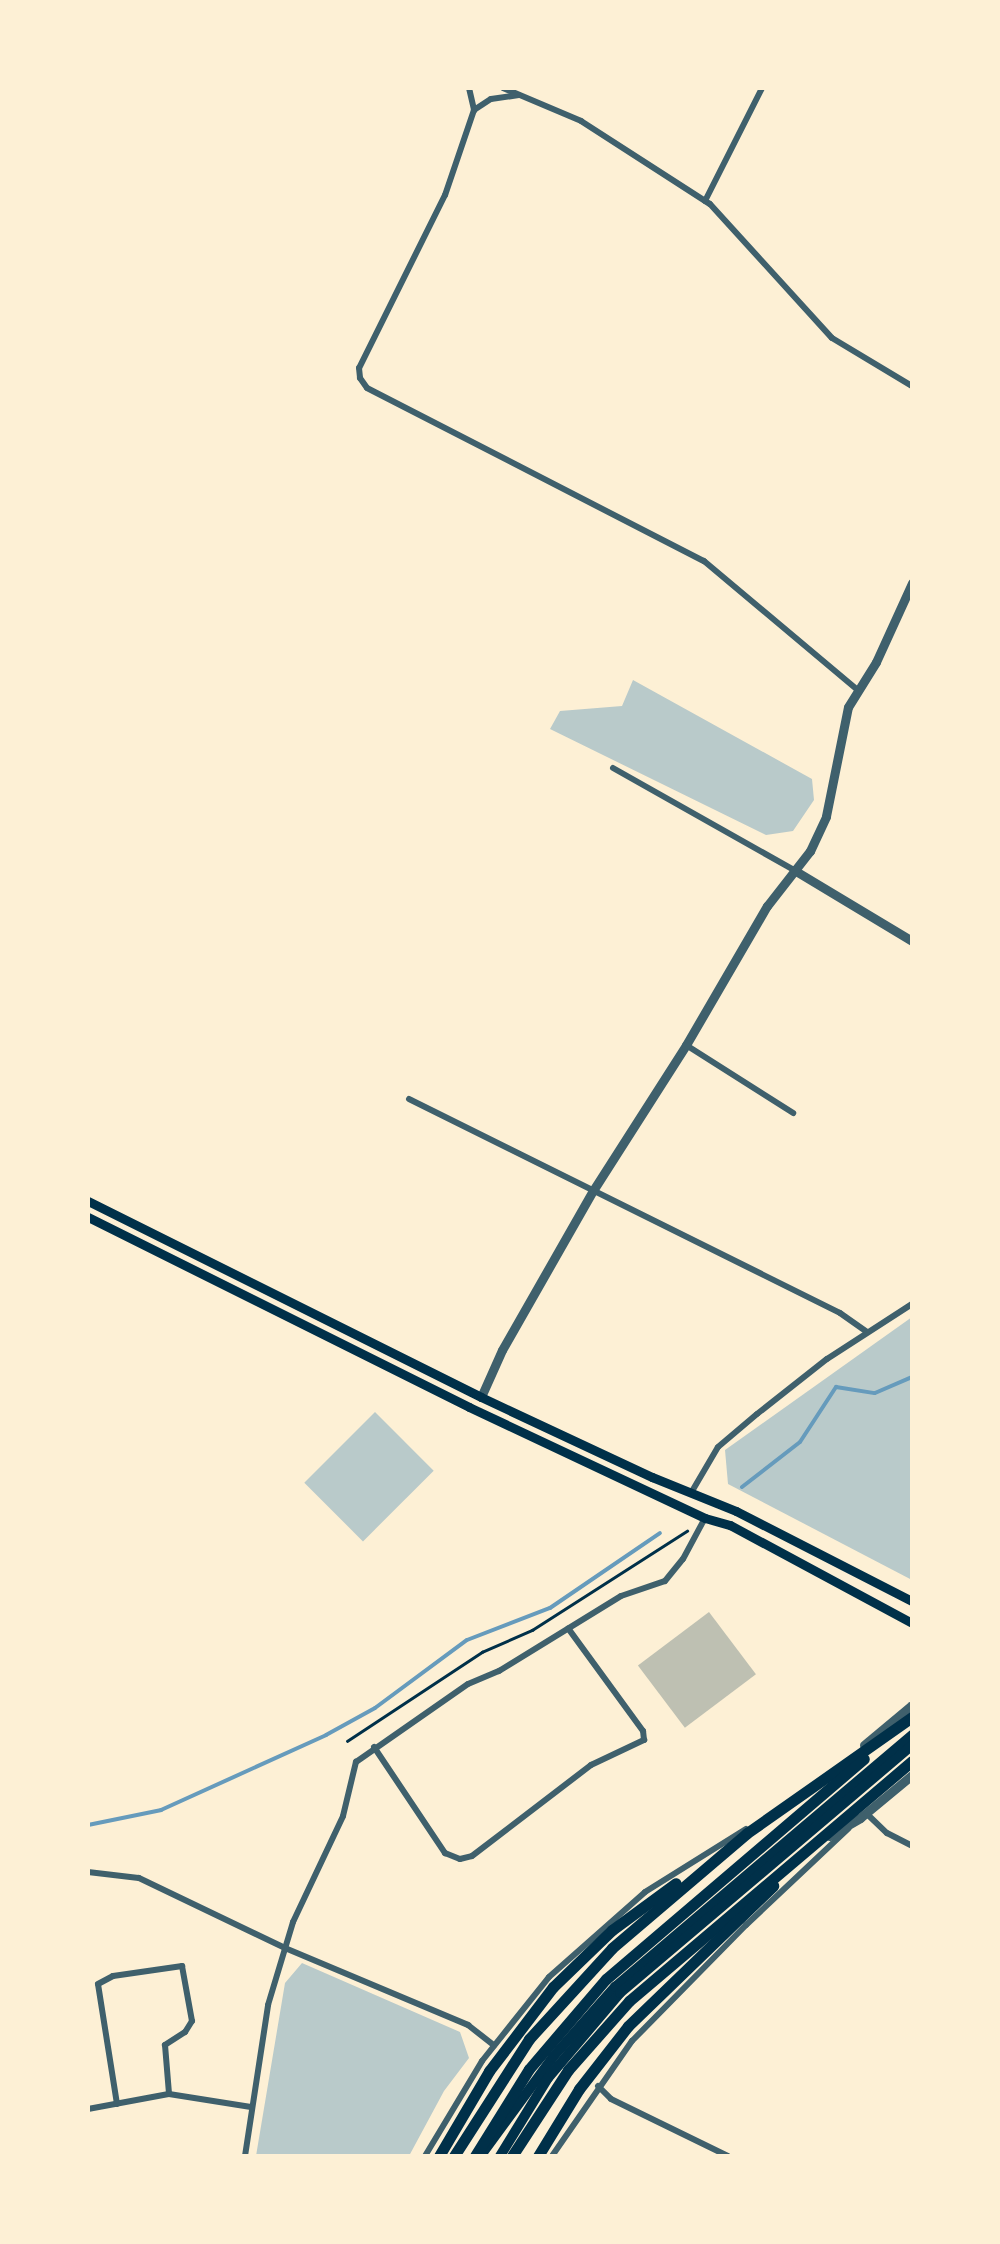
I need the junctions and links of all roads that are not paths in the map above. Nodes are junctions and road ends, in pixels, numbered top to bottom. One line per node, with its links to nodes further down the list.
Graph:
1 (470, 88): 5 (street)
2 (503, 88): 4 (street)
3 (762, 88): 6 (street)
4 (523, 95): 5 (street); 6 (street)
5 (474, 110): 9 (street)
6 (705, 201): 7 (street)
7 (912, 386)
8 (912, 583): 9 (street)
9 (859, 691): 11 (street)
10 (613, 768): 11 (street)
11 (794, 870): 12 (street); 13 (street)
12 (912, 940)
13 (686, 1046): 15 (street); 16 (street)
14 (409, 1099): 16 (street)
15 (793, 1113)
16 (594, 1189): 20 (street); 21 (street)
17 (88, 1200): 21 (main road)
18 (88, 1216): 23 (main road)
19 (912, 1304): 20 (street)
20 (867, 1332): 22 (street)
21 (481, 1397): 22 (main road)
22 (691, 1493): 24 (main road)
23 (704, 1518): 25 (main road); 26 (street)
24 (912, 1600)
25 (912, 1624)
26 (568, 1628): 31 (street); 31 (street)
27 (912, 1704): 33 (street)
28 (912, 1718): 36 (highway); 51 (highway)
29 (912, 1734): 38 (main road)
30 (912, 1745): 38 (main road)
31 (374, 1746): 40 (street)
32 (912, 1760): 35 (highway)
33 (834, 1770): 38 (street); 41 (street)
34 (912, 1775): 35 (street)
35 (861, 1810): 37 (street); 38 (street); 42 (street); 53 (highway); 54 (highway)
36 (737, 1840): 49 (highway); 50 (highway)
37 (912, 1846)
38 (766, 1862): 51 (main road); 52 (main road)
39 (88, 1872): 40 (street)
40 (285, 1948): 41 (street); 45 (street)
41 (494, 2044): 48 (street)
42 (597, 2086): 55 (street); 56 (street)
43 (169, 2094): 44 (street); 44 (street); 45 (street)
44 (117, 2104): 46 (street)
45 (251, 2106): 47 (street)
46 (88, 2109)
47 (245, 2156)
48 (425, 2156)
49 (440, 2156)
50 (454, 2156)
51 (478, 2156)
52 (500, 2156)
53 (512, 2156)
54 (538, 2156)
55 (552, 2156)
56 (728, 2156)

